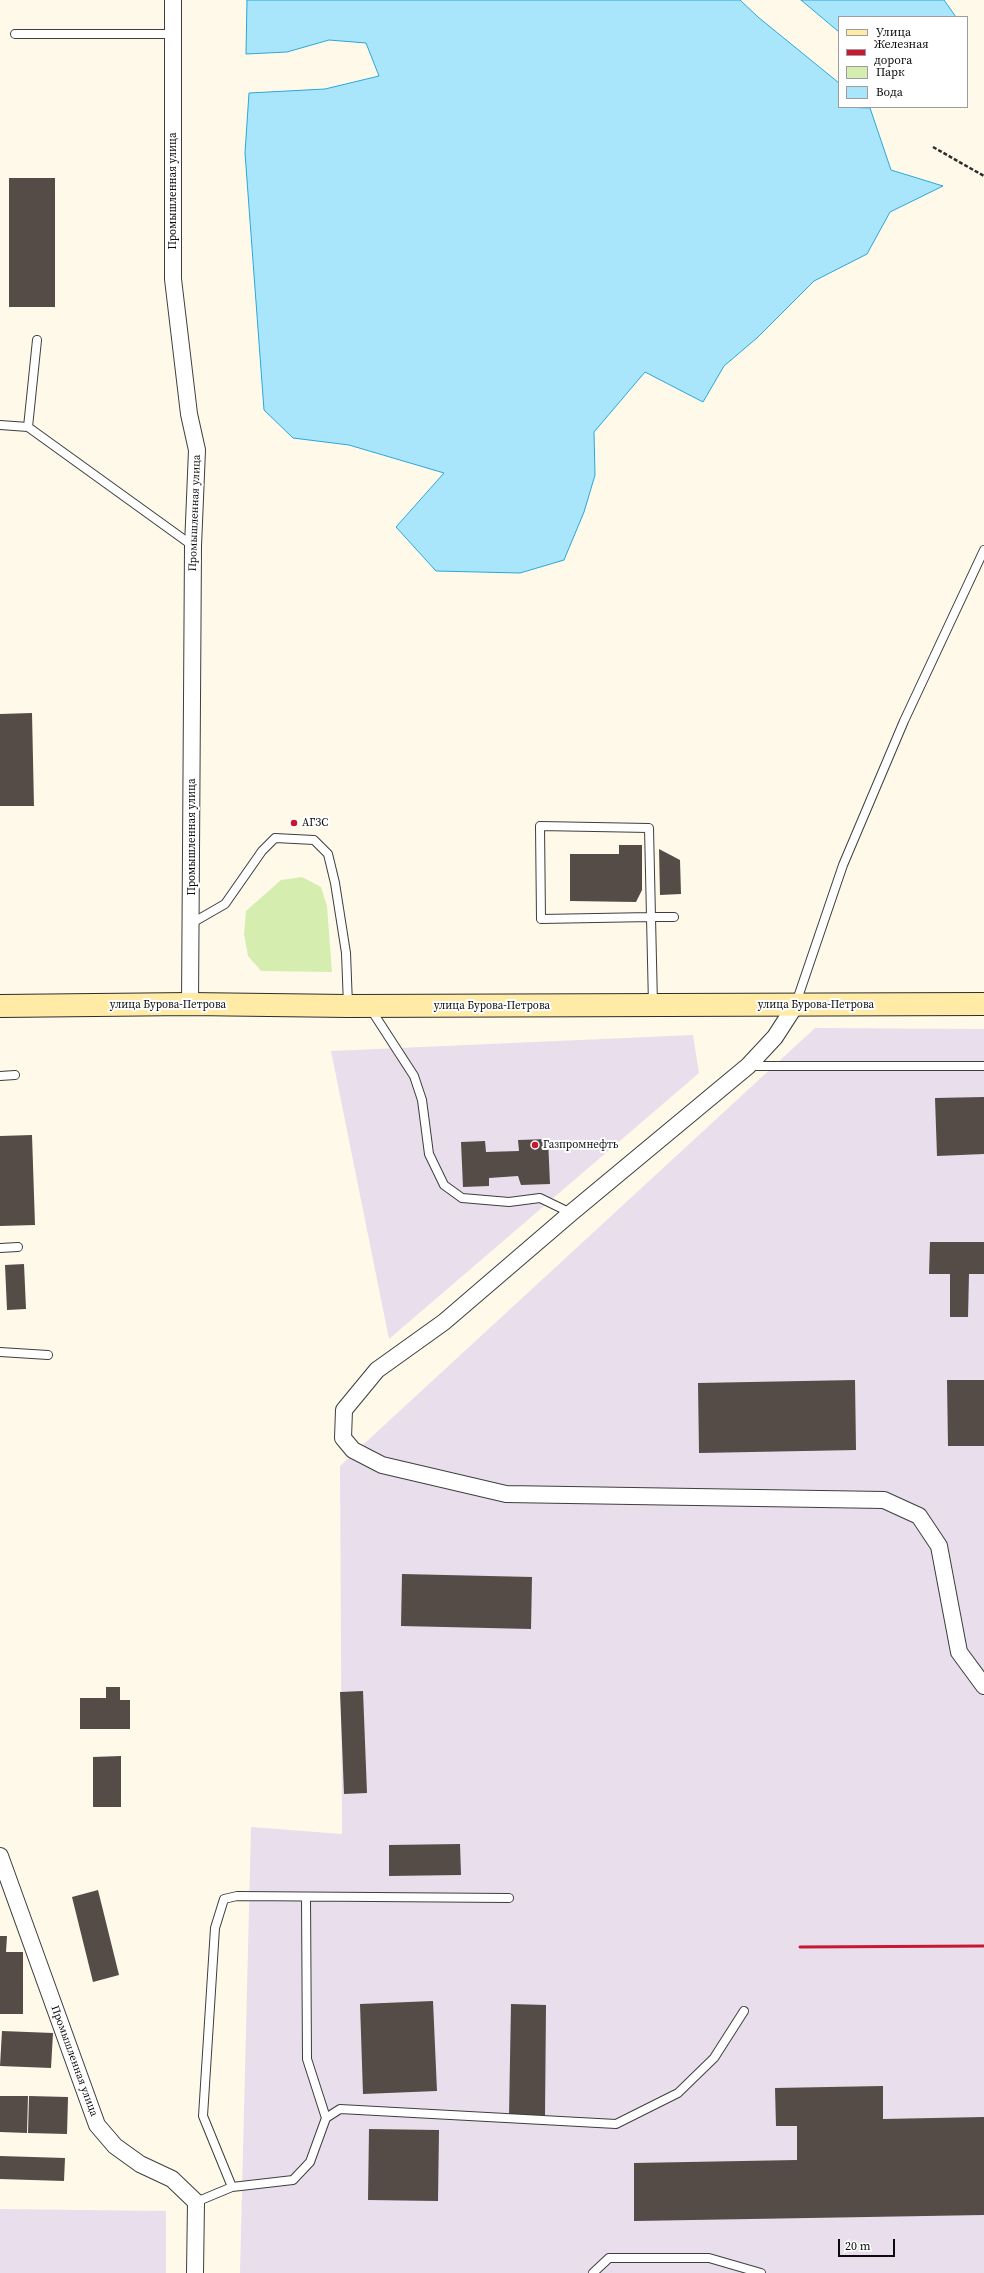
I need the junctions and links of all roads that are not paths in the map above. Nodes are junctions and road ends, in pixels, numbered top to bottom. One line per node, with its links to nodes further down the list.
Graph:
1 (173, 0): 3 (street, Промышленная улица)
2 (15, 34): 3 (lane)
3 (173, 34): 7 (street, Промышленная улица)
4 (36, 340): 6 (lane)
5 (0, 425): 6 (lane)
6 (28, 427): 7 (lane)
7 (192, 546): 11 (street, Промышленная улица)
8 (984, 550): 17 (lane)
9 (651, 917): 9 (lane); 10 (lane); 16 (lane)
10 (674, 917)
11 (192, 923): 12 (street, Промышленная улица); 15 (lane)
12 (190, 1004): 14 (main road, улица Бурова-Петрова); 15 (main road, улица Бурова-Петрова)
13 (984, 1004): 17 (main road, улица Бурова-Петрова)
14 (0, 1006)
15 (358, 1006): 16 (main road, улица Бурова-Петрова); 22 (lane)
16 (653, 1006): 17 (main road, улица Бурова-Петрова)
17 (795, 1006): 18 (street)
18 (748, 1066): 19 (lane); 22 (street)
19 (984, 1066)
20 (14, 1075): 21 (lane)
21 (0, 1076)
22 (571, 1213): 27 (street)
23 (18, 1247): 24 (lane)
24 (0, 1248)
25 (0, 1352): 26 (lane)
26 (48, 1355)
27 (984, 1686)
28 (0, 1856): 34 (street, Промышленная улица)
29 (306, 1897): 30 (lane); 32 (lane); 33 (lane)
30 (509, 1898)
31 (744, 2011): 32 (lane)
32 (326, 2118): 33 (lane)
33 (232, 2186): 34 (lane)
34 (196, 2202): 35 (street)
35 (195, 2273)
36 (593, 2273): 37 (lane)
37 (761, 2273)

